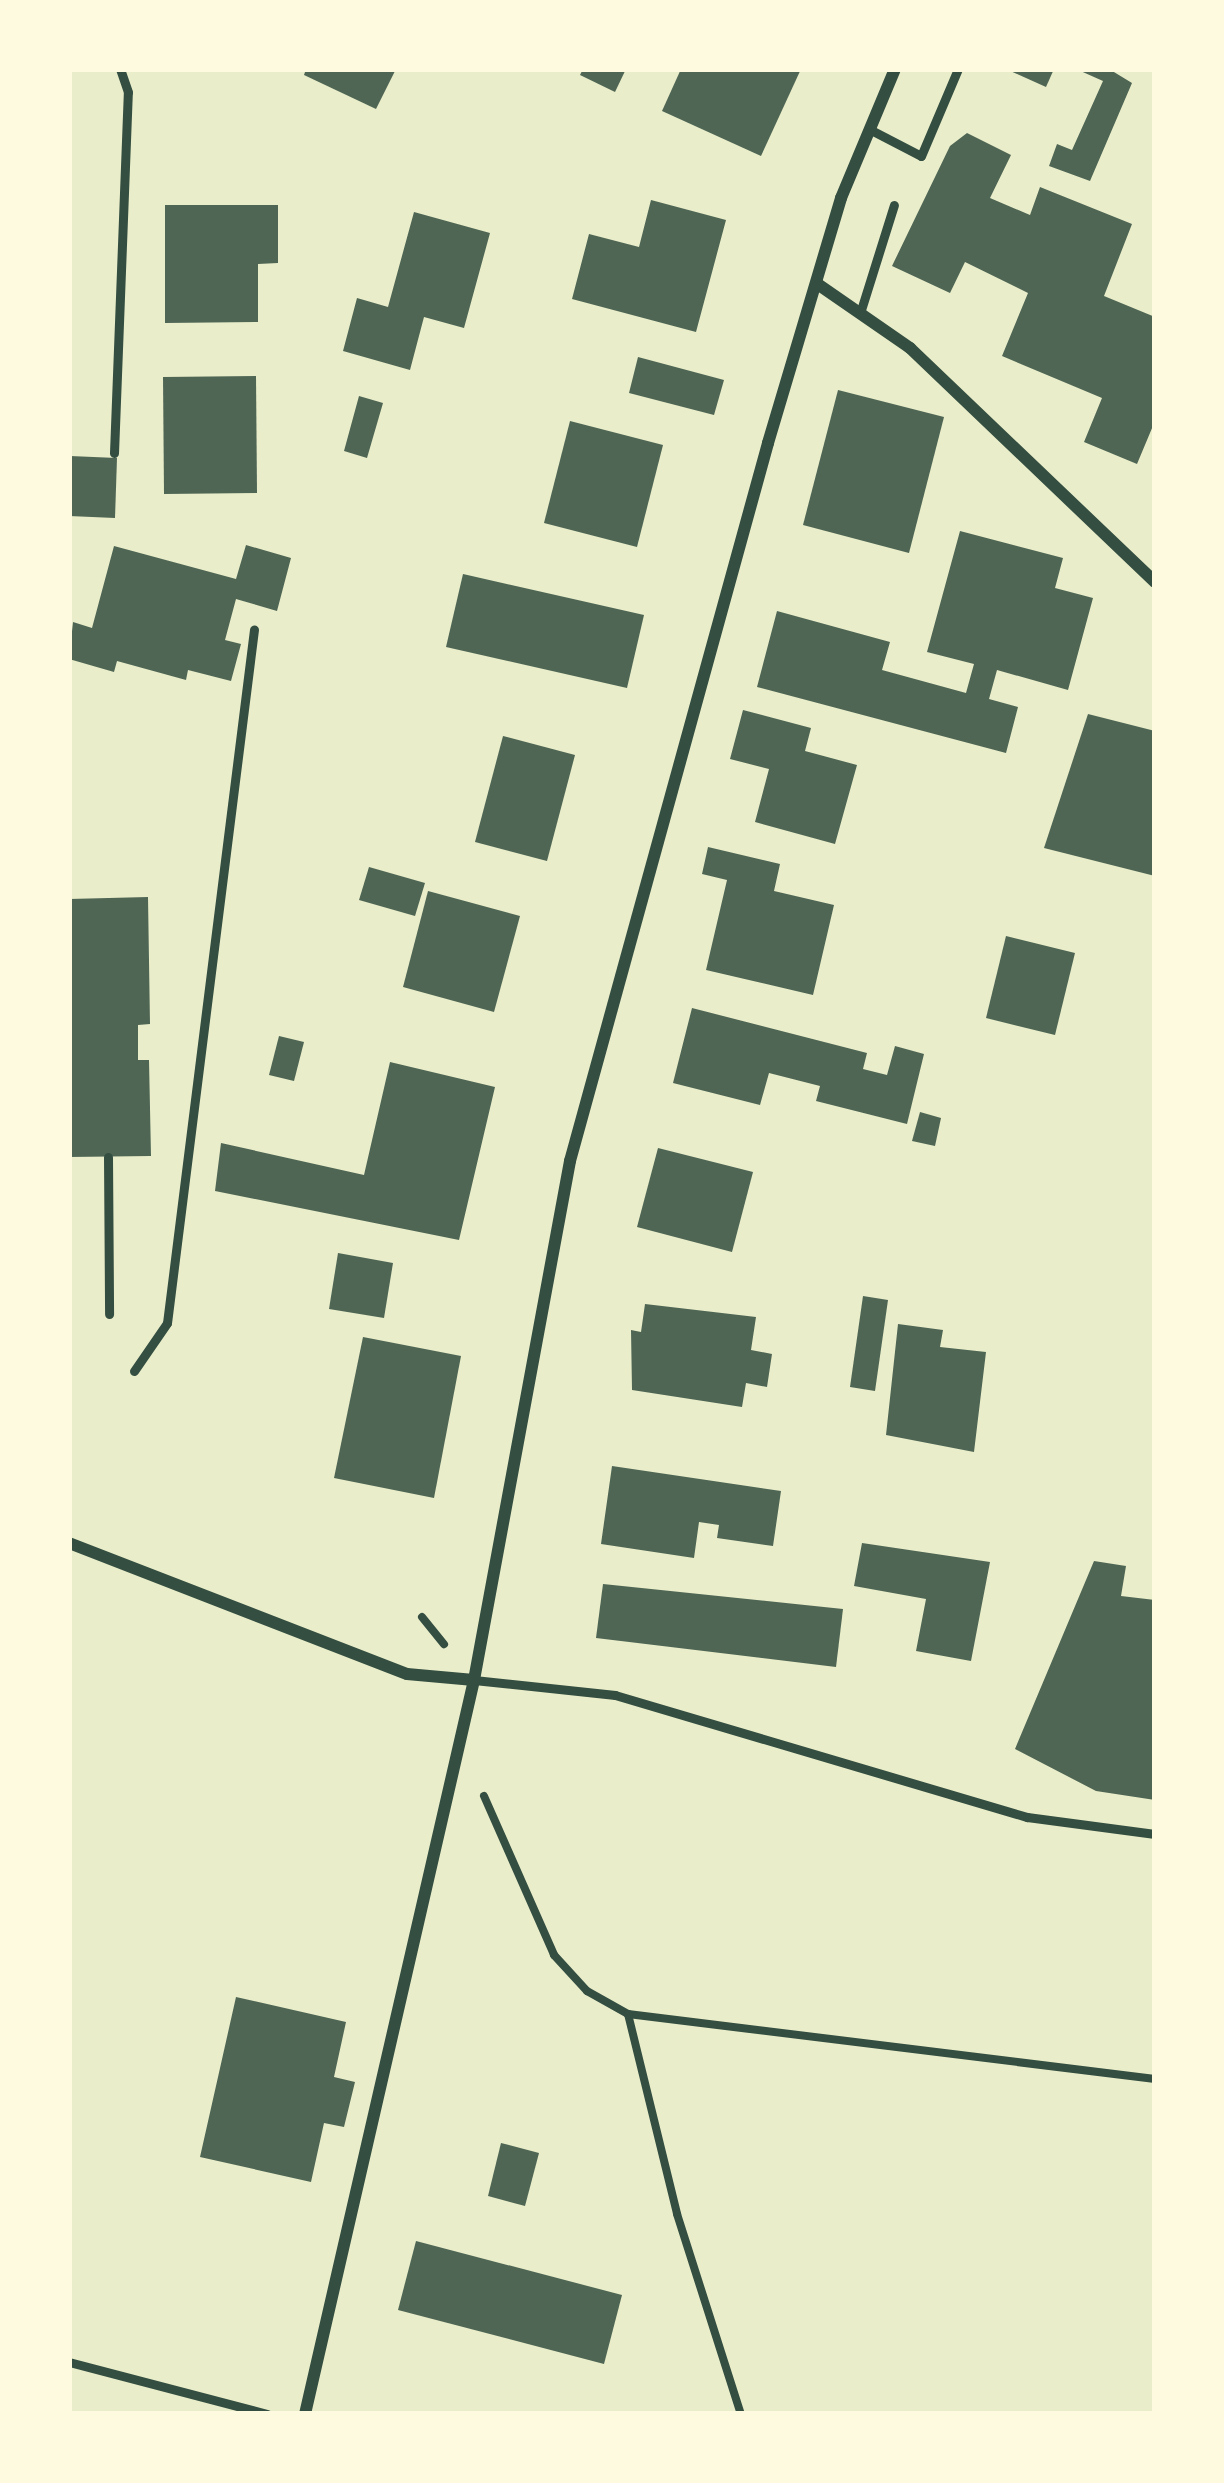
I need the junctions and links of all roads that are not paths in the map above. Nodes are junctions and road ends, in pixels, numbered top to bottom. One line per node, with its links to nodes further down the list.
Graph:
1 (120, 69): 8 (lane)
2 (895, 69): 4 (street)
3 (958, 69): 4 (lane)
4 (871, 130): 6 (street)
5 (894, 205): 7 (lane)
6 (819, 285): 7 (street); 15 (street)
7 (862, 310): 9 (street)
8 (114, 452)
9 (1155, 582)
10 (254, 629): 13 (lane)
11 (108, 1157): 12 (lane)
12 (109, 1314)
13 (134, 1371)
14 (69, 1544): 15 (street)
15 (474, 1680): 16 (lane); 19 (street)
16 (1155, 1834)
17 (69, 2362): 18 (lane)
18 (267, 2414)
19 (305, 2414)

